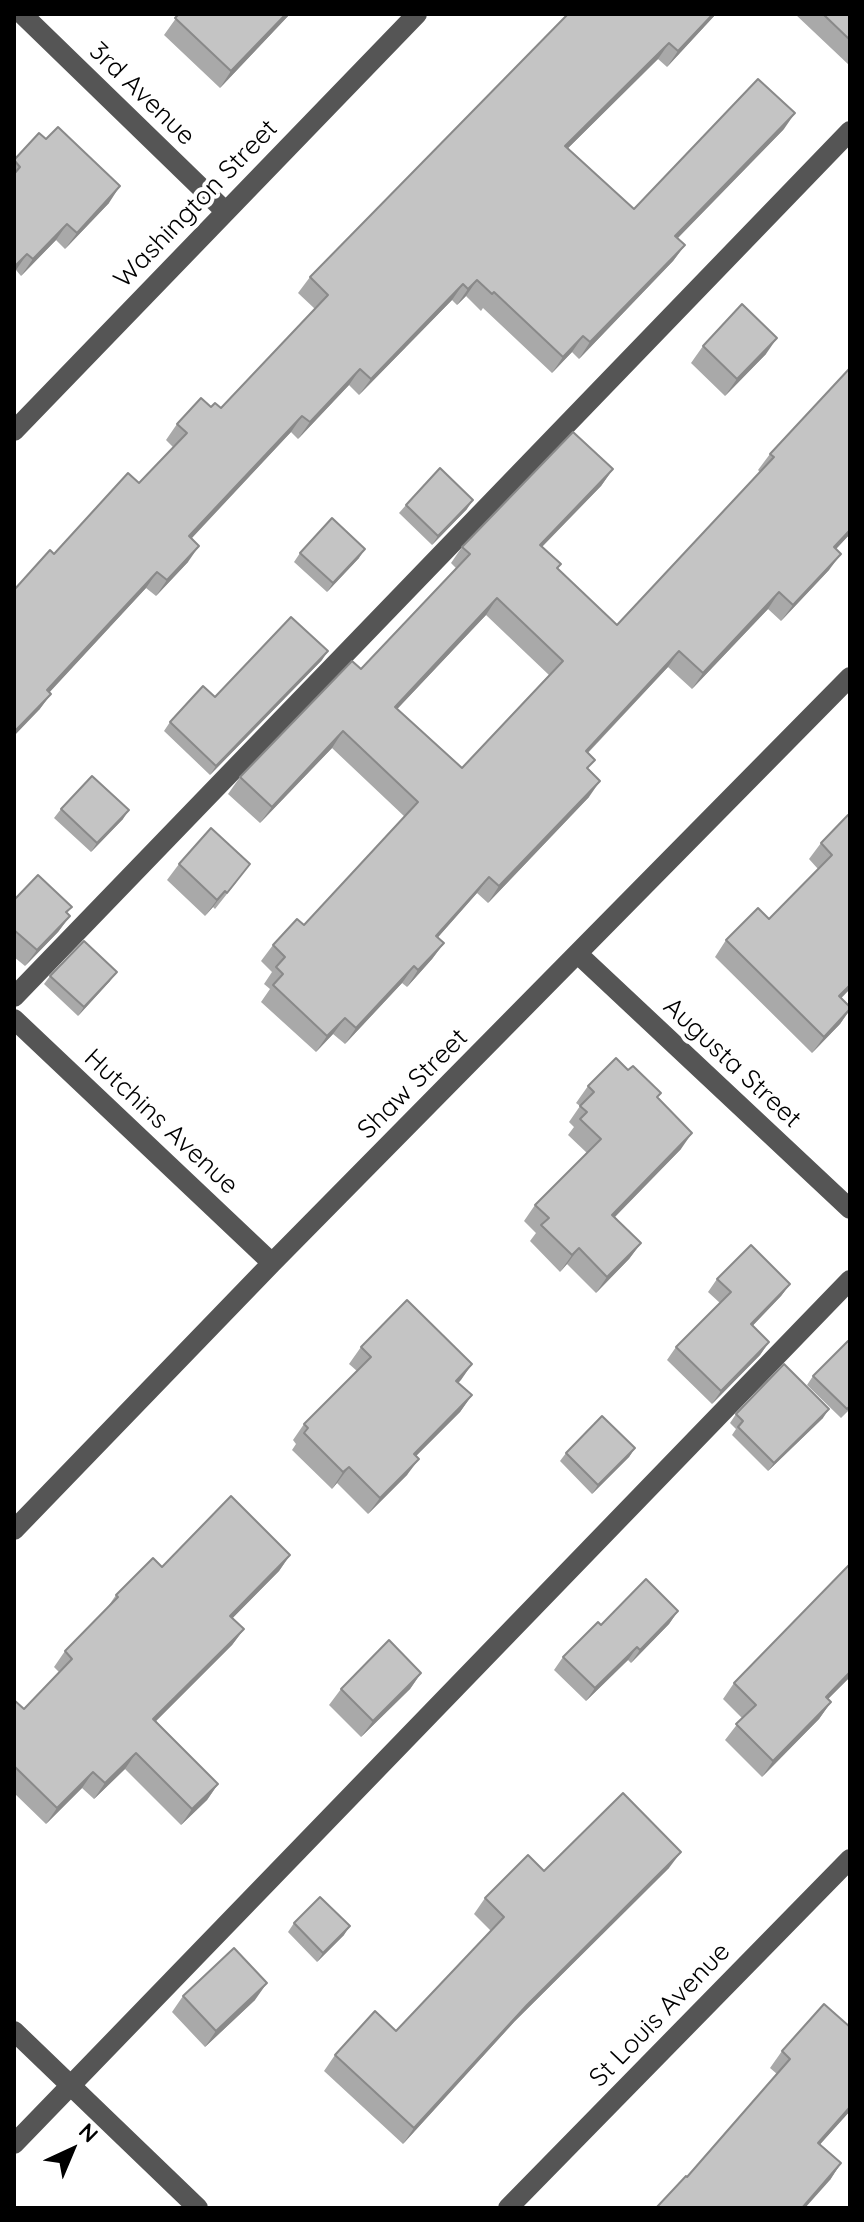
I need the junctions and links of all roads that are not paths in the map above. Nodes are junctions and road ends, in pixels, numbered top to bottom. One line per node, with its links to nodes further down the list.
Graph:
1 (22, 14): 4 (street, 3rd Avenue)
2 (417, 14): 4 (street, Washington Street)
3 (850, 131): 8 (street)
4 (225, 211): 5 (street, Washington Street)
5 (14, 431)
6 (850, 677): 7 (street, Shaw Street)
7 (579, 955): 10 (street, Augusta Street); 11 (street, Shaw Street)
8 (14, 997)
9 (14, 1019): 11 (street, Hutchins Avenue)
10 (850, 1209)
11 (272, 1263): 13 (street, Shaw Street)
12 (850, 1280): 16 (street)
13 (14, 1530)
14 (850, 1859): 19 (street, St Louis Avenue)
15 (14, 2031): 16 (street)
16 (72, 2086): 17 (street); 18 (street)
17 (14, 2144)
18 (198, 2208)
19 (508, 2208)

